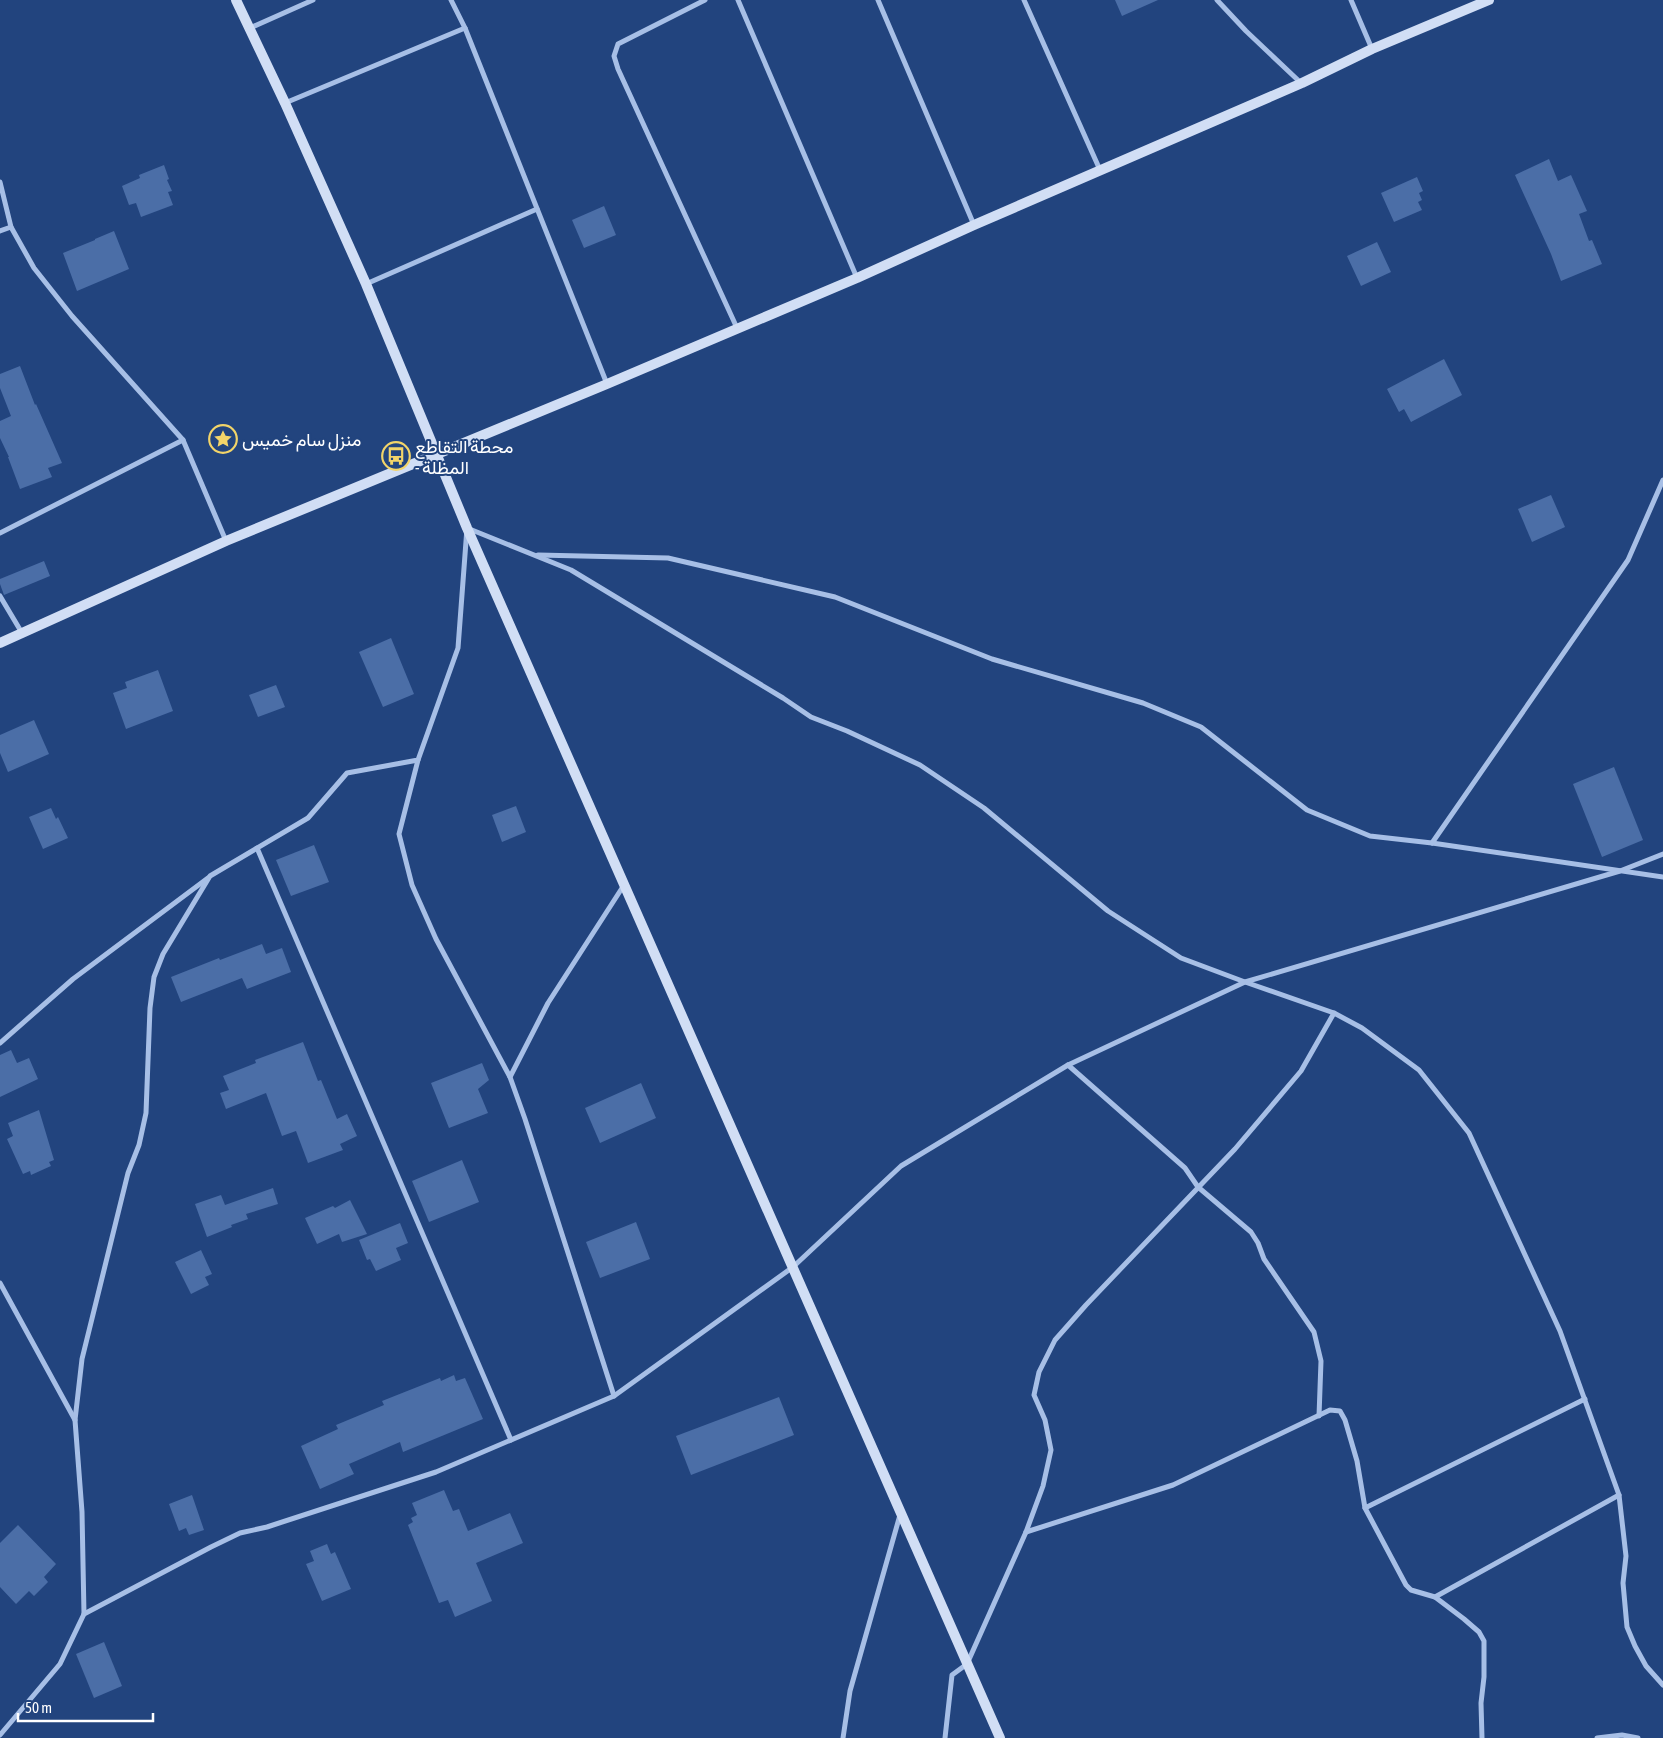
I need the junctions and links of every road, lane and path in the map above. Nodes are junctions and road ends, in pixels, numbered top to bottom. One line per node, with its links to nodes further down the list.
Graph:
1 (236, 0): 12 (street)
2 (313, 0): 12 (street)
3 (451, 0): 11 (street)
4 (705, 0): 24 (street)
5 (738, 0): 22 (street)
6 (878, 0): 19 (street)
7 (1024, 0): 16 (street)
8 (1217, 0): 14 (street)
9 (1351, 0): 13 (street)
10 (1489, 0): 13 (street)
11 (465, 28): 15 (street); 18 (street)
12 (249, 29): 15 (street)
13 (1372, 49): 14 (street)
14 (1302, 83): 16 (street)
15 (285, 103): 23 (street)
16 (1100, 170): 19 (street)
17 (0, 182): 20 (street)
18 (537, 209): 23 (street); 25 (street)
19 (974, 225): 22 (street)
20 (11, 227): 21 (street); 26 (street)
21 (0, 231)
22 (857, 278): 24 (street)
23 (366, 284): 27 (street)
24 (737, 328): 25 (street)
25 (607, 384): 27 (street)
26 (183, 440): 30 (street); 31 (street)
27 (437, 455): 29 (street); 31 (street)
28 (1663, 480): 37 (street)
29 (467, 528): 32 (street); 36 (street); 43 (street)
30 (0, 534)
31 (226, 541): 34 (street)
32 (534, 555): 37 (street); 44 (street)
33 (0, 596): 34 (street)
34 (22, 634): 35 (street)
35 (0, 643)
36 (418, 760): 38 (street); 48 (street)
37 (1432, 843): 40 (street)
38 (257, 848): 41 (street); 56 (street)
39 (1663, 854): 40 (street)
40 (1620, 871): 42 (street); 44 (street)
41 (210, 876): 46 (street); 55 (street)
42 (1663, 877)
43 (624, 885): 48 (street); 50 (street)
44 (1245, 982): 45 (street); 47 (street)
45 (1334, 1012): 49 (street); 53 (street)
46 (0, 1043)
47 (1068, 1065): 49 (street); 50 (street)
48 (510, 1077): 52 (street)
49 (1198, 1187): 54 (street); 60 (street)
50 (792, 1267): 52 (street); 59 (street)
51 (0, 1283): 55 (street)
52 (614, 1396): 56 (street)
53 (1585, 1399): 57 (street); 58 (street)
54 (1318, 1416): 58 (street); 60 (street)
55 (75, 1420): 62 (street)
56 (511, 1440): 62 (street)
57 (1619, 1495): 61 (street); 64 (street)
58 (1365, 1508): 61 (street)
59 (900, 1512): 63 (street); 66 (street)
60 (1026, 1532): 63 (street)
61 (1435, 1597): 69 (street)
62 (84, 1614): 65 (street)
63 (968, 1664): 67 (street); 68 (street)
64 (1663, 1685)
65 (0, 1735)
66 (843, 1738)
67 (945, 1738)
68 (1000, 1738)
69 (1482, 1738)
70 (1597, 1738): 71 (street)
71 (1638, 1738)

